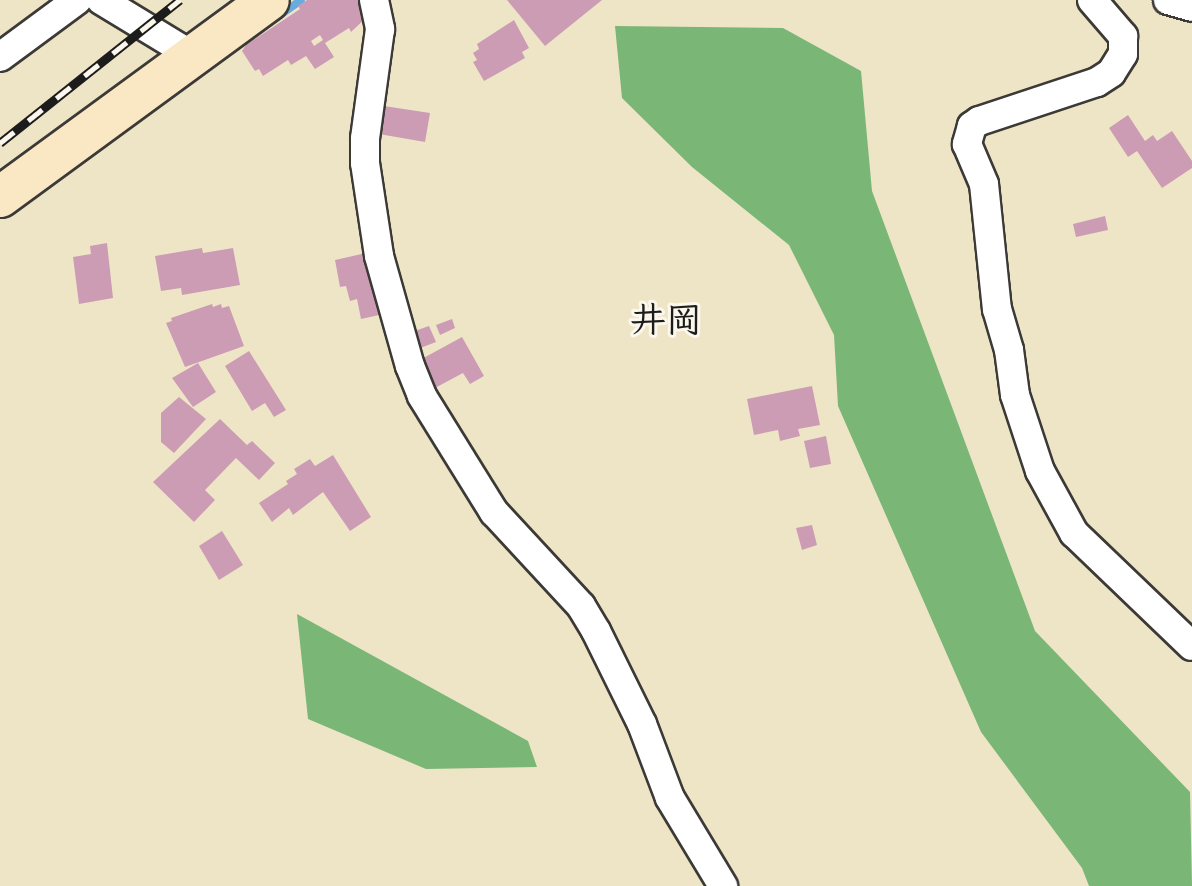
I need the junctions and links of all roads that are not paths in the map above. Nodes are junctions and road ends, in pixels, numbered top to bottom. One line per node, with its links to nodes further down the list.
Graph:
1 (77, 0): 9 (street)
2 (101, 0): 8 (street)
3 (269, 0): 8 (street)
4 (374, 0): 12 (street)
5 (1092, 0): 11 (street)
6 (1168, 0): 7 (street)
7 (1192, 7)
8 (193, 56): 10 (street)
9 (0, 57)
10 (0, 197)
11 (1192, 646)
12 (723, 886)

